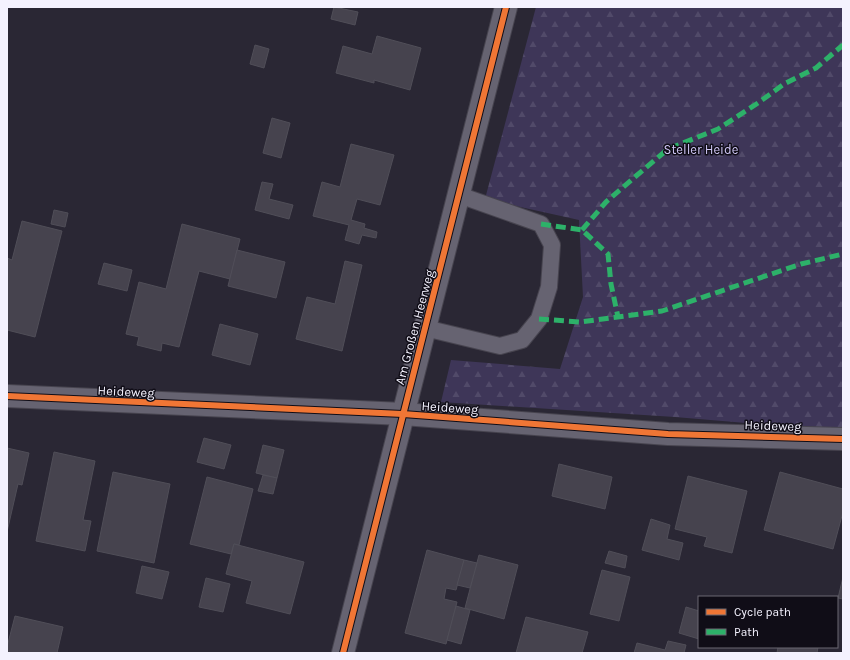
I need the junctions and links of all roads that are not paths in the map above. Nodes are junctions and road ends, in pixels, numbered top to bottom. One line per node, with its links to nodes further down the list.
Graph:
1 (506, 7): 2 (street, Am Großen Heerweg)
2 (459, 195): 3 (street, Am Großen Heerweg); 3 (lane)
3 (425, 328): 5 (street, Am Großen Heerweg)
4 (7, 396): 5 (street, Heideweg)
5 (403, 414): 6 (street, Heideweg); 7 (street, Am Großen Heerweg)
6 (843, 439)
7 (343, 653)

